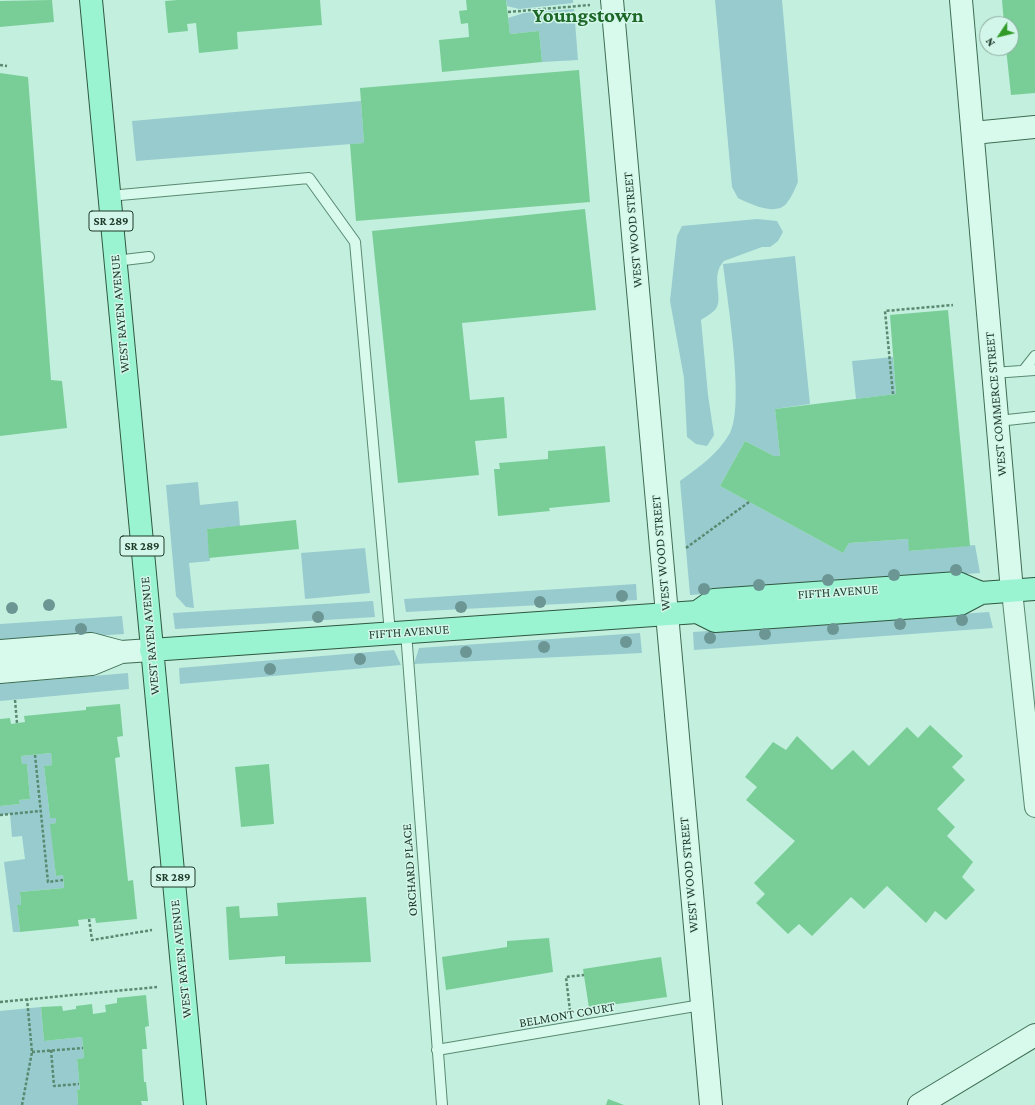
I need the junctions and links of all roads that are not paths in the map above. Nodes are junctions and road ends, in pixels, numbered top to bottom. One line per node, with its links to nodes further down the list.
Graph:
1 (91, 0): 6 (main road, WEST RAYEN AVENUE / SR 289)
2 (961, 0): 5 (street, WEST COMMERCE STREET)
3 (612, 2): 17 (street, WEST WOOD STREET)
4 (1035, 127): 5 (street)
5 (973, 133): 12 (street, WEST COMMERCE STREET)
6 (109, 196): 8 (main road, WEST RAYEN AVENUE / SR 289); 18 (lane, ORCHARD PLACE)
7 (149, 257): 8 (lane)
8 (115, 261): 19 (main road, WEST RAYEN AVENUE / SR 289)
9 (1035, 356): 10 (lane)
10 (1024, 370): 11 (lane); 12 (lane)
11 (1035, 370)
12 (993, 373): 14 (street, WEST COMMERCE STREET)
13 (1033, 420): 14 (lane)
14 (998, 421): 16 (street, WEST COMMERCE STREET)
15 (1035, 589): 16 (main road, FIFTH AVENUE)
16 (1012, 591): 17 (main road, FIFTH AVENUE); 23 (street, WEST COMMERCE STREET)
17 (666, 614): 18 (main road, FIFTH AVENUE); 25 (street, WEST WOOD STREET)
18 (398, 633): 19 (main road, FIFTH AVENUE); 27 (lane, ORCHARD PLACE)
19 (151, 650): 21 (street, FIFTH AVENUE); 28 (main road, WEST RAYEN AVENUE / SR 289)
20 (0, 651): 21 (street, FIFTH AVENUE)
21 (121, 652): 22 (street, FIFTH AVENUE)
22 (0, 672)
23 (1032, 742): 24 (street, WEST COMMERCE STREET)
24 (1035, 807)
25 (701, 1005): 27 (lane, BELMONT COURT); 30 (street, WEST WOOD STREET)
26 (1035, 1035): 31 (street)
27 (437, 1050): 29 (lane, ORCHARD PLACE)
28 (195, 1105)
29 (442, 1105)
30 (711, 1105)
31 (920, 1105)

